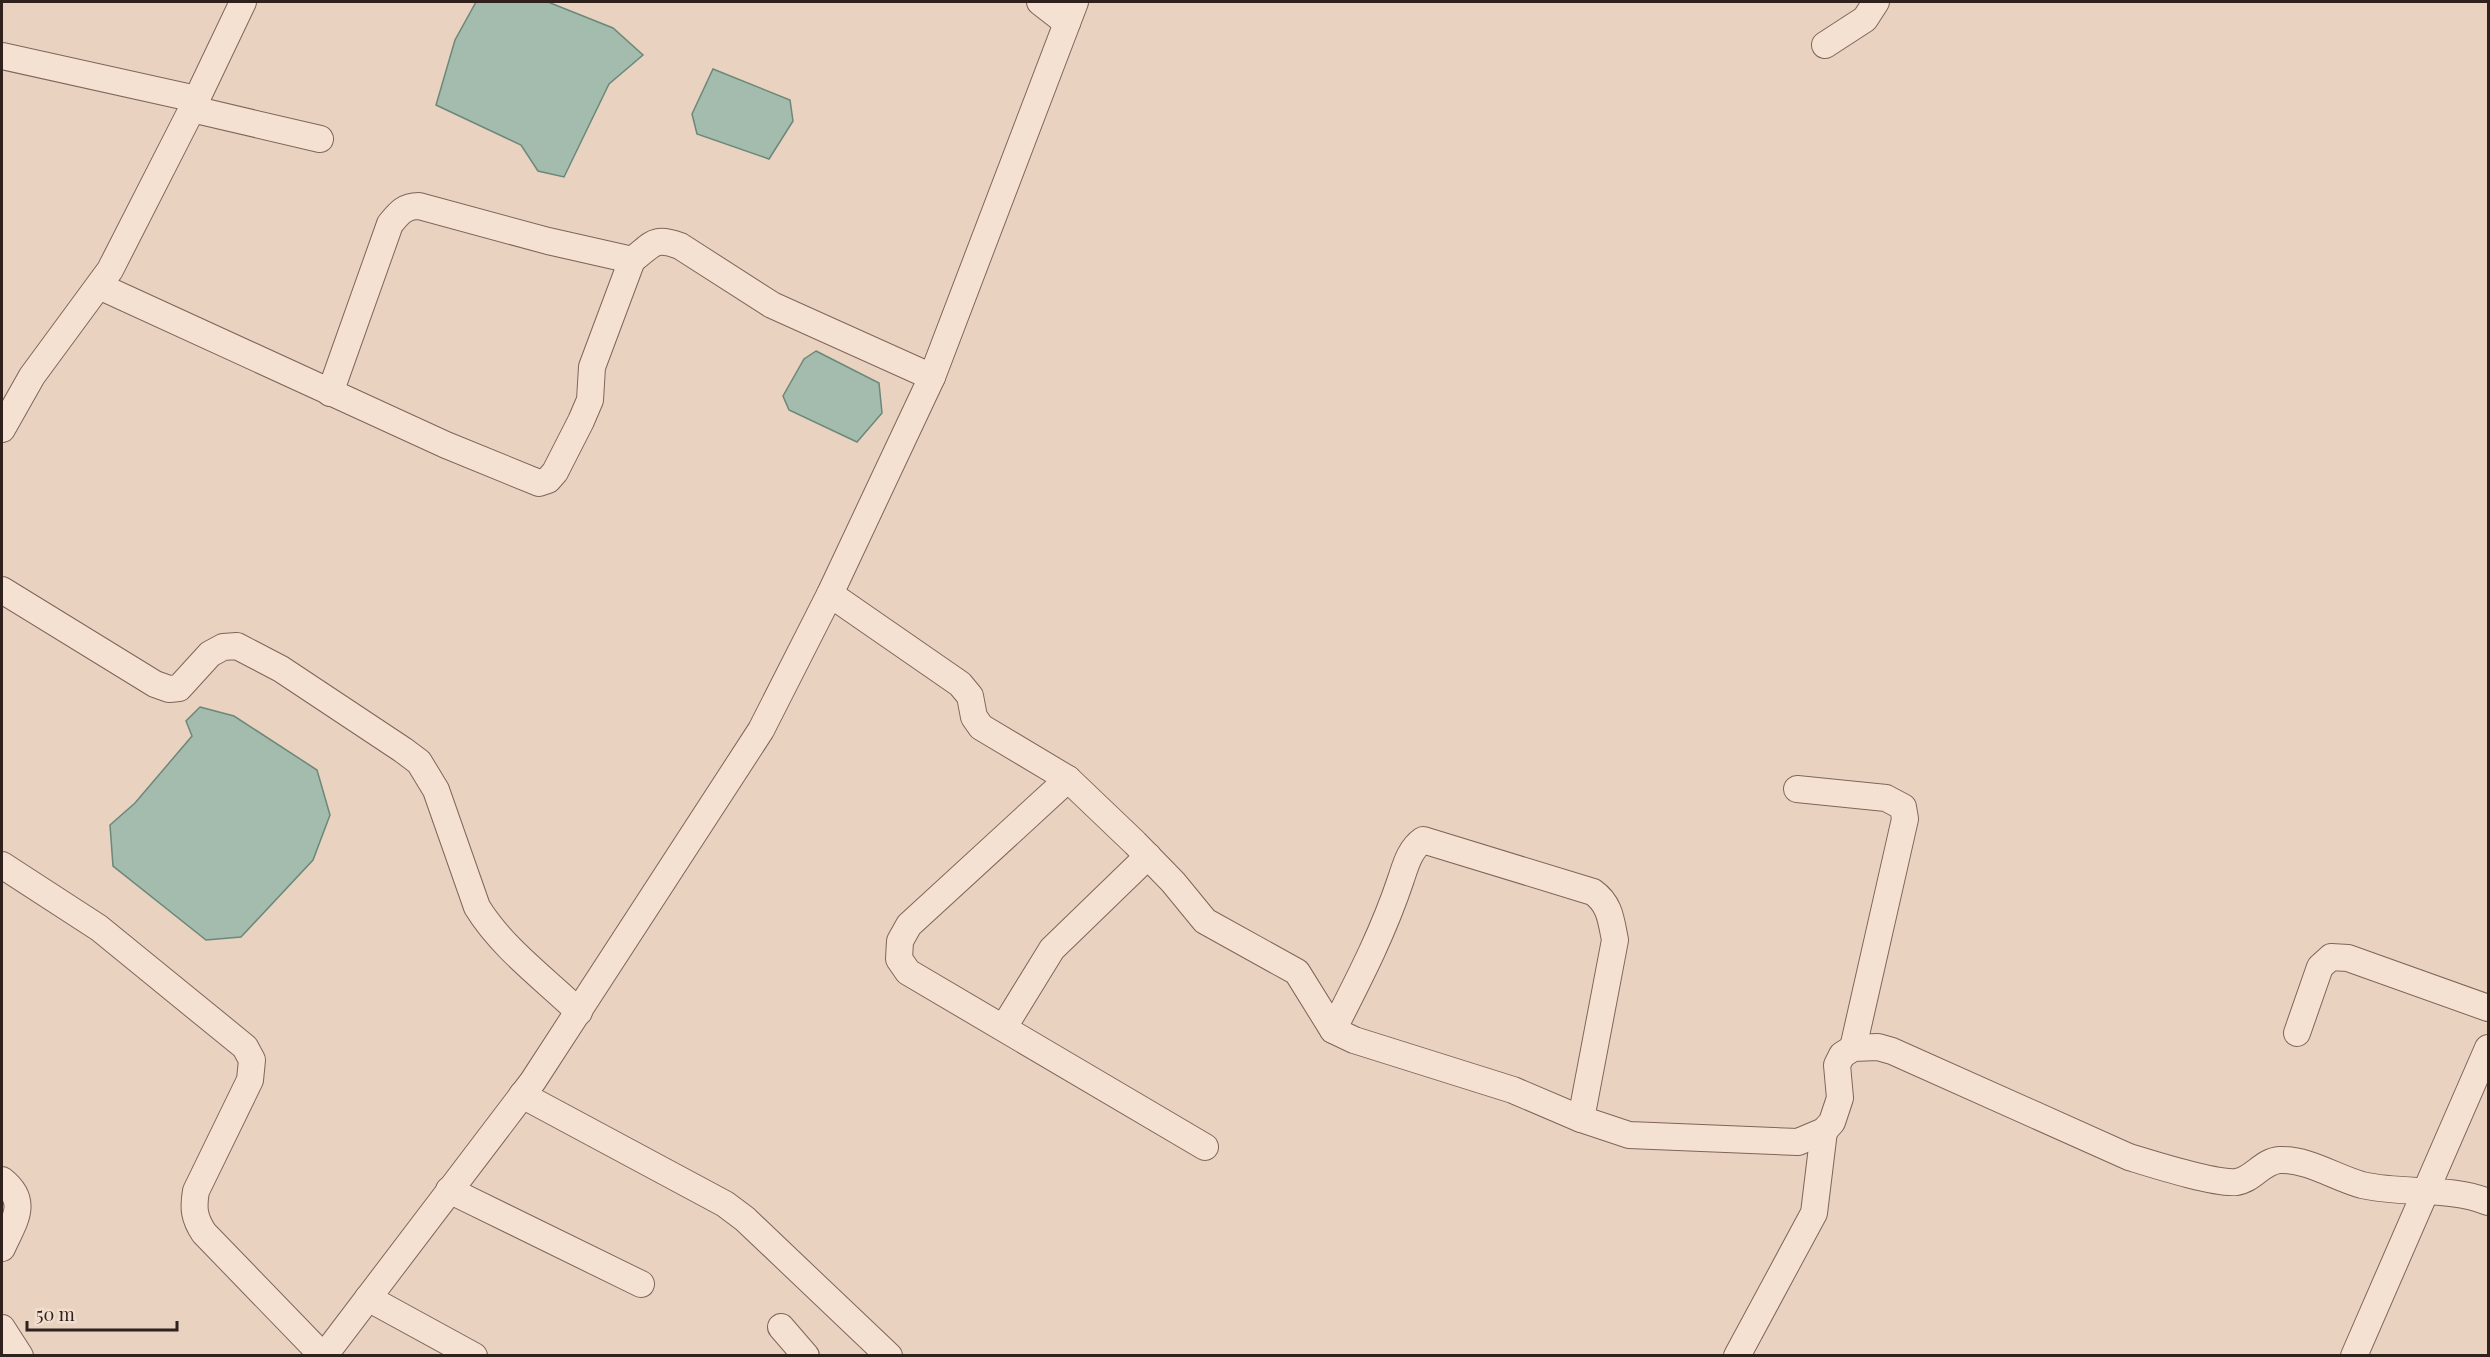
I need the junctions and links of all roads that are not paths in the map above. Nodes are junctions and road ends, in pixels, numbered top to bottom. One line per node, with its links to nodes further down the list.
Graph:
1 (243, 2): 7 (street)
2 (1040, 2): 4 (street)
3 (1876, 2): 5 (street)
4 (1071, 12): 11 (street)
5 (1825, 45)
6 (2, 56): 7 (street)
7 (194, 104): 8 (street); 10 (street)
8 (320, 140)
9 (632, 260): 11 (street); 12 (street); 12 (street)
10 (99, 286): 12 (street); 13 (street)
11 (932, 377): 15 (street)
12 (330, 393)
13 (2, 429)
14 (2, 590): 21 (street)
15 (830, 594): 16 (street); 21 (street)
16 (1068, 779): 18 (street); 22 (street)
17 (1797, 789): 25 (street)
18 (1148, 856): 22 (street); 23 (street)
19 (2, 865): 41 (street)
20 (2488, 1008): 24 (street)
21 (579, 1012): 27 (street)
22 (1004, 1027): 30 (street)
23 (1333, 1030): 28 (street); 28 (street)
24 (2297, 1033)
25 (1853, 1048): 29 (street); 33 (street)
26 (2488, 1048): 33 (street)
27 (522, 1095): 32 (street); 44 (street)
28 (1581, 1119): 29 (street)
29 (1824, 1131): 45 (street)
30 (1205, 1147)
31 (2, 1180): 35 (street)
32 (449, 1190): 36 (street); 37 (street)
33 (2425, 1190): 34 (street); 46 (street)
34 (2488, 1202)
35 (2, 1248)
36 (641, 1284)
37 (368, 1298): 41 (street); 42 (street)
38 (781, 1327): 43 (street)
39 (2, 1328): 40 (street)
40 (20, 1356)
41 (323, 1356)
42 (474, 1356)
43 (806, 1356)
44 (889, 1356)
45 (1737, 1356)
46 (2354, 1356)

